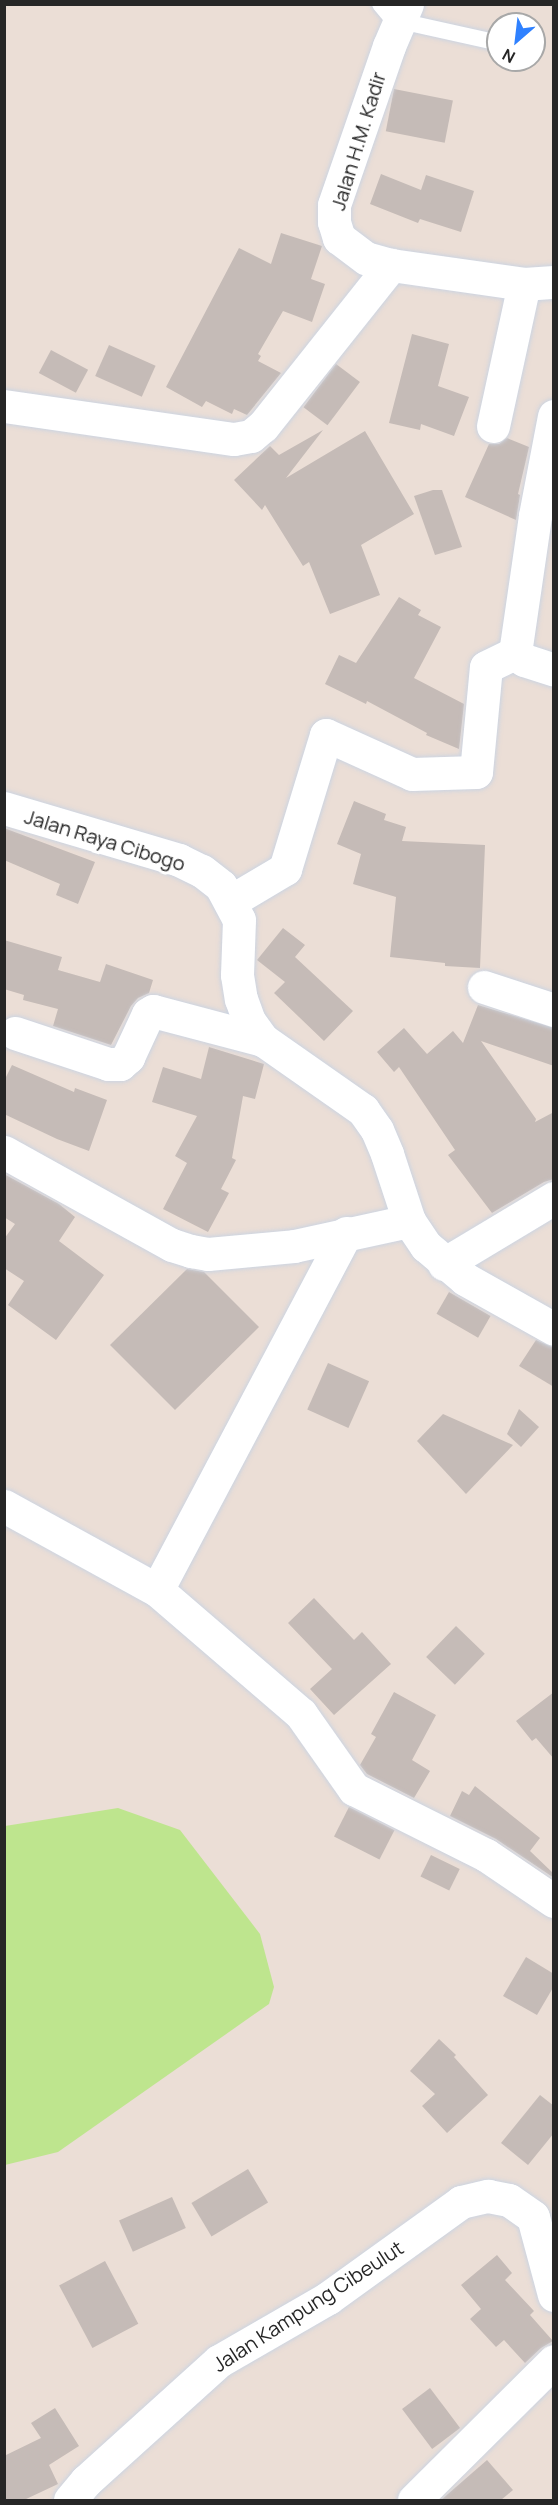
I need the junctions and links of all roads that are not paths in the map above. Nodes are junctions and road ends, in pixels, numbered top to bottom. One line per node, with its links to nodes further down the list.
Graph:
1 (396, 10): 2 (lane); 3 (street, Jalan H.M. Kadir)
2 (486, 39)
3 (391, 265): 4 (street, Jalan H.M. Kadir); 5 (street)
4 (539, 283): 7 (street)
5 (4, 406)
6 (554, 416): 8 (street)
7 (493, 426)
8 (515, 652): 9 (street); 11 (street)
9 (554, 670)
10 (4, 808): 11 (street, Jalan Raya Cibogo)
11 (231, 901): 15 (street, Jalan Raya Cibogo)
12 (484, 987): 13 (street)
13 (554, 1010)
14 (15, 1033): 15 (street)
15 (263, 1040): 18 (street, Jalan Raya Cibogo)
16 (4, 1152): 19 (street)
17 (554, 1198): 20 (street)
18 (409, 1221): 19 (street); 20 (street, Jalan Raya Cibogo)
19 (346, 1233): 23 (street)
20 (444, 1264): 21 (street, Jalan Raya Cibogo)
21 (554, 1329)
22 (4, 1506): 23 (street)
23 (157, 1590): 24 (street)
24 (554, 1901)
25 (554, 2295): 27 (street, Jalan Kampung Cibeulut)
26 (554, 2361): 28 (street)
27 (70, 2500)
28 (414, 2500)

